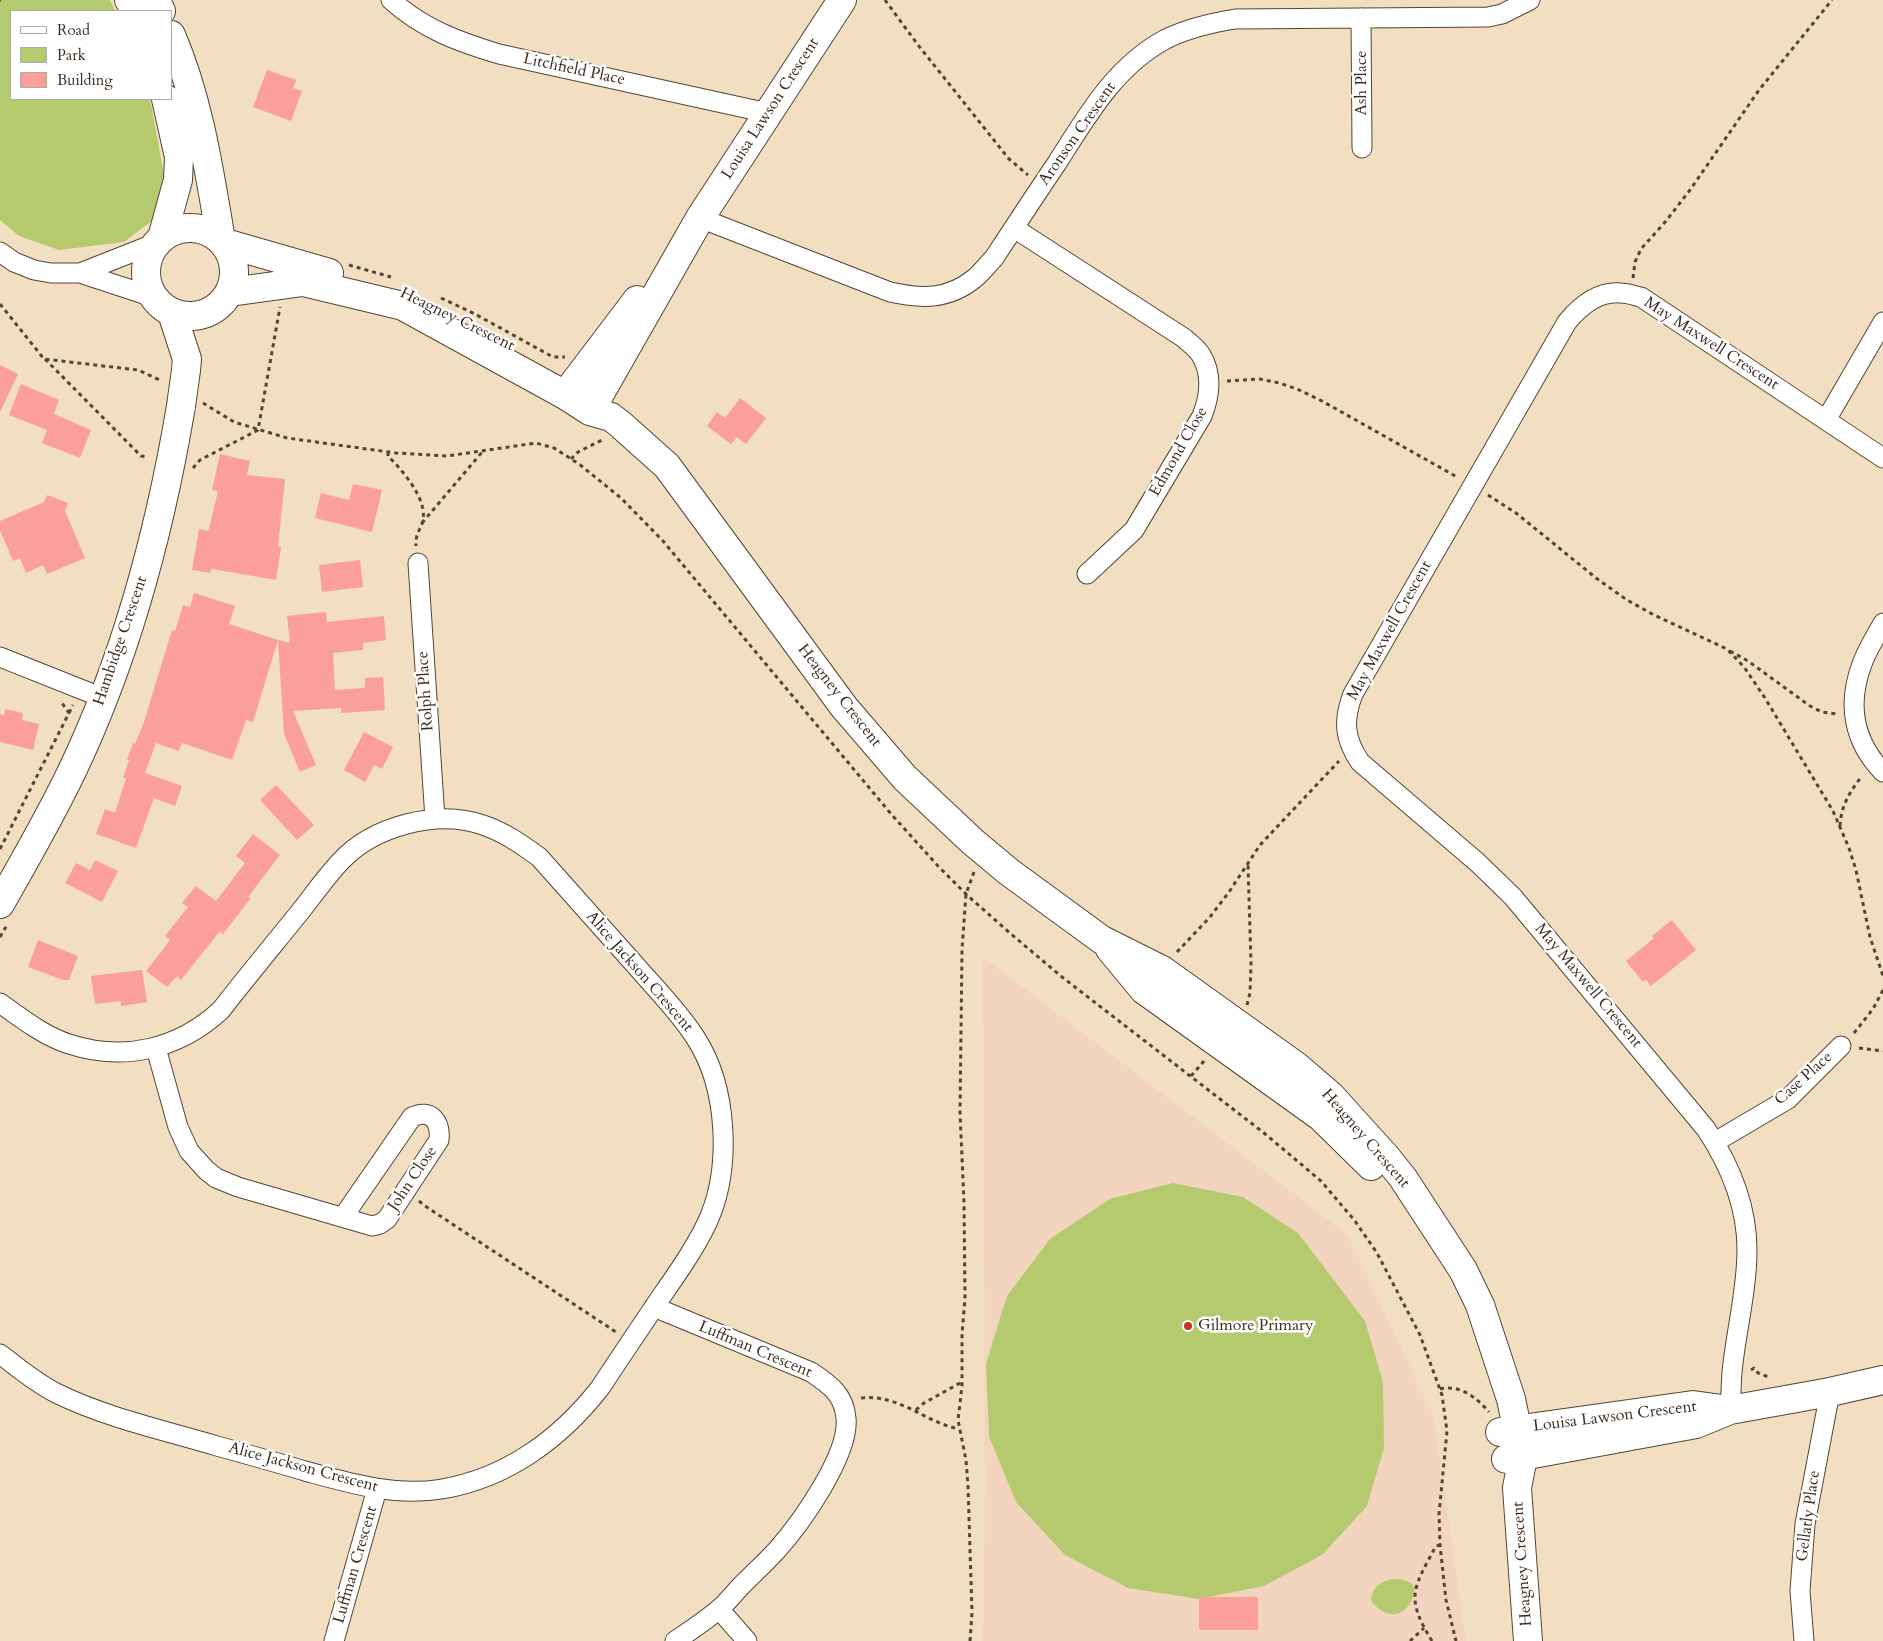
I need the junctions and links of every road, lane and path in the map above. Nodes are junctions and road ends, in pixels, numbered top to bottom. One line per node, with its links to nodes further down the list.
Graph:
1 (391, 0): 9 (street, Litchfield Place)
2 (842, 0): 9 (street, Louisa Lawson Crescent)
3 (885, 0): 11 (path)
4 (1530, 0): 6 (street, Aronson Crescent)
5 (1832, 0): 19 (path)
6 (1361, 18): 10 (street, Ash Place); 11 (street, Aronson Crescent)
7 (172, 39): 15 (street)
8 (166, 100): 14 (street)
9 (768, 113): 12 (street, Louisa Lawson Crescent)
10 (1362, 148)
11 (1042, 185): 13 (street, Aronson Crescent)
12 (700, 218): 13 (street, Aronson Crescent); 28 (street, Louisa Lawson Crescent); 29 (street, Louisa Lawson Crescent)
13 (1014, 228): 27 (street, Edmond Close)
14 (159, 240): 15 (street); 17 (street); 22 (street)
15 (223, 241): 18 (street, Heagney Crescent); 20 (street)
16 (0, 252): 17 (street)
17 (80, 273): 22 (street)
18 (344, 284): 20 (street, Heagney Crescent); 28 (street, Heagney Crescent)
19 (1630, 295): 30 (street, May Maxwell Crescent); 38 (street, May Maxwell Crescent)
20 (224, 300): 22 (street); 26 (street, Hambidge Crescent)
21 (0, 304): 25 (path)
22 (162, 305): 26 (street, Hambidge Crescent)
23 (280, 307): 31 (path)
24 (1883, 322): 30 (street)
25 (44, 359): 26 (path); 35 (path)
26 (185, 385): 31 (path); 45 (street, Hambidge Crescent)
27 (1210, 385): 38 (path); 41 (street, Edmond Close)
28 (570, 388): 29 (street, Heagney Crescent)
29 (603, 415): 36 (path); 53 (street, Heagney Crescent)
30 (1826, 420): 34 (street, May Maxwell Crescent)
31 (258, 430): 33 (path); 37 (path)
32 (483, 451): 33 (path); 36 (path); 39 (path)
33 (388, 452): 39 (path)
34 (1883, 458)
35 (154, 459)
36 (571, 459): 55 (path)
37 (200, 460)
38 (1473, 486): 43 (path); 48 (street, May Maxwell Crescent)
39 (421, 525): 40 (path)
40 (418, 563): 50 (street, Rolph Place)
41 (1087, 574)
42 (1883, 622): 47 (street)
43 (1727, 650): 47 (path); 51 (path)
44 (0, 657): 45 (street)
45 (103, 698): 56 (street, Hambidge Crescent)
46 (56, 699): 52 (path)
47 (1855, 716): 49 (street)
48 (1352, 749): 54 (path); 65 (street, May Maxwell Crescent)
49 (1879, 768): 51 (path)
50 (435, 819): 63 (street, Alice Jackson Crescent); 68 (street, Alice Jackson Crescent)
51 (1840, 827): 58 (path)
52 (0, 849)
53 (989, 855): 55 (path); 80 (street, Heagney Crescent)
54 (1248, 863): 57 (path); 61 (path)
55 (966, 894): 74 (path); 83 (path)
56 (0, 904)
57 (1175, 954)
58 (1883, 976)
59 (1883, 990): 62 (path)
60 (0, 1003): 63 (street, Alice Jackson Crescent)
61 (1246, 1012)
62 (1841, 1046): 64 (path); 65 (street, Case Place)
63 (156, 1048): 67 (street, John Close)
64 (1883, 1051)
65 (1715, 1142): 71 (street, May Maxwell Crescent)
66 (408, 1189): 67 (street, John Close); 67 (street, John Close); 69 (path)
67 (343, 1217)
68 (654, 1307): 69 (street, Alice Jackson Crescent); 76 (street, Luffman Crescent)
69 (631, 1342): 82 (street, Alice Jackson Crescent)
70 (0, 1354): 82 (street, Alice Jackson Crescent)
71 (1732, 1372): 72 (path); 78 (street, May Maxwell Crescent)
72 (1776, 1380)
73 (1883, 1380): 75 (street, Louisa Lawson Crescent)
74 (962, 1382): 77 (path); 79 (path)
75 (1830, 1392): 78 (street, Louisa Lawson Crescent); 94 (street, Gellatly Place)
76 (842, 1401): 77 (path); 84 (street)
77 (916, 1410): 79 (path)
78 (1730, 1410): 80 (street, Louisa Lawson Crescent); 81 (street, Louisa Lawson Crescent)
79 (959, 1429): 89 (path)
80 (1509, 1431): 81 (street, Heagney Crescent)
81 (1514, 1458): 93 (street, Heagney Crescent)
82 (377, 1489): 86 (street, Luffman Crescent)
83 (1440, 1545): 85 (path); 92 (path)
84 (720, 1609): 87 (street); 88 (street)
85 (1424, 1628): 90 (path); 91 (path)
86 (334, 1641)
87 (675, 1641)
88 (747, 1641)
89 (970, 1641)
90 (1410, 1641)
91 (1432, 1641)
92 (1456, 1641)
93 (1528, 1641)
94 (1804, 1641)

